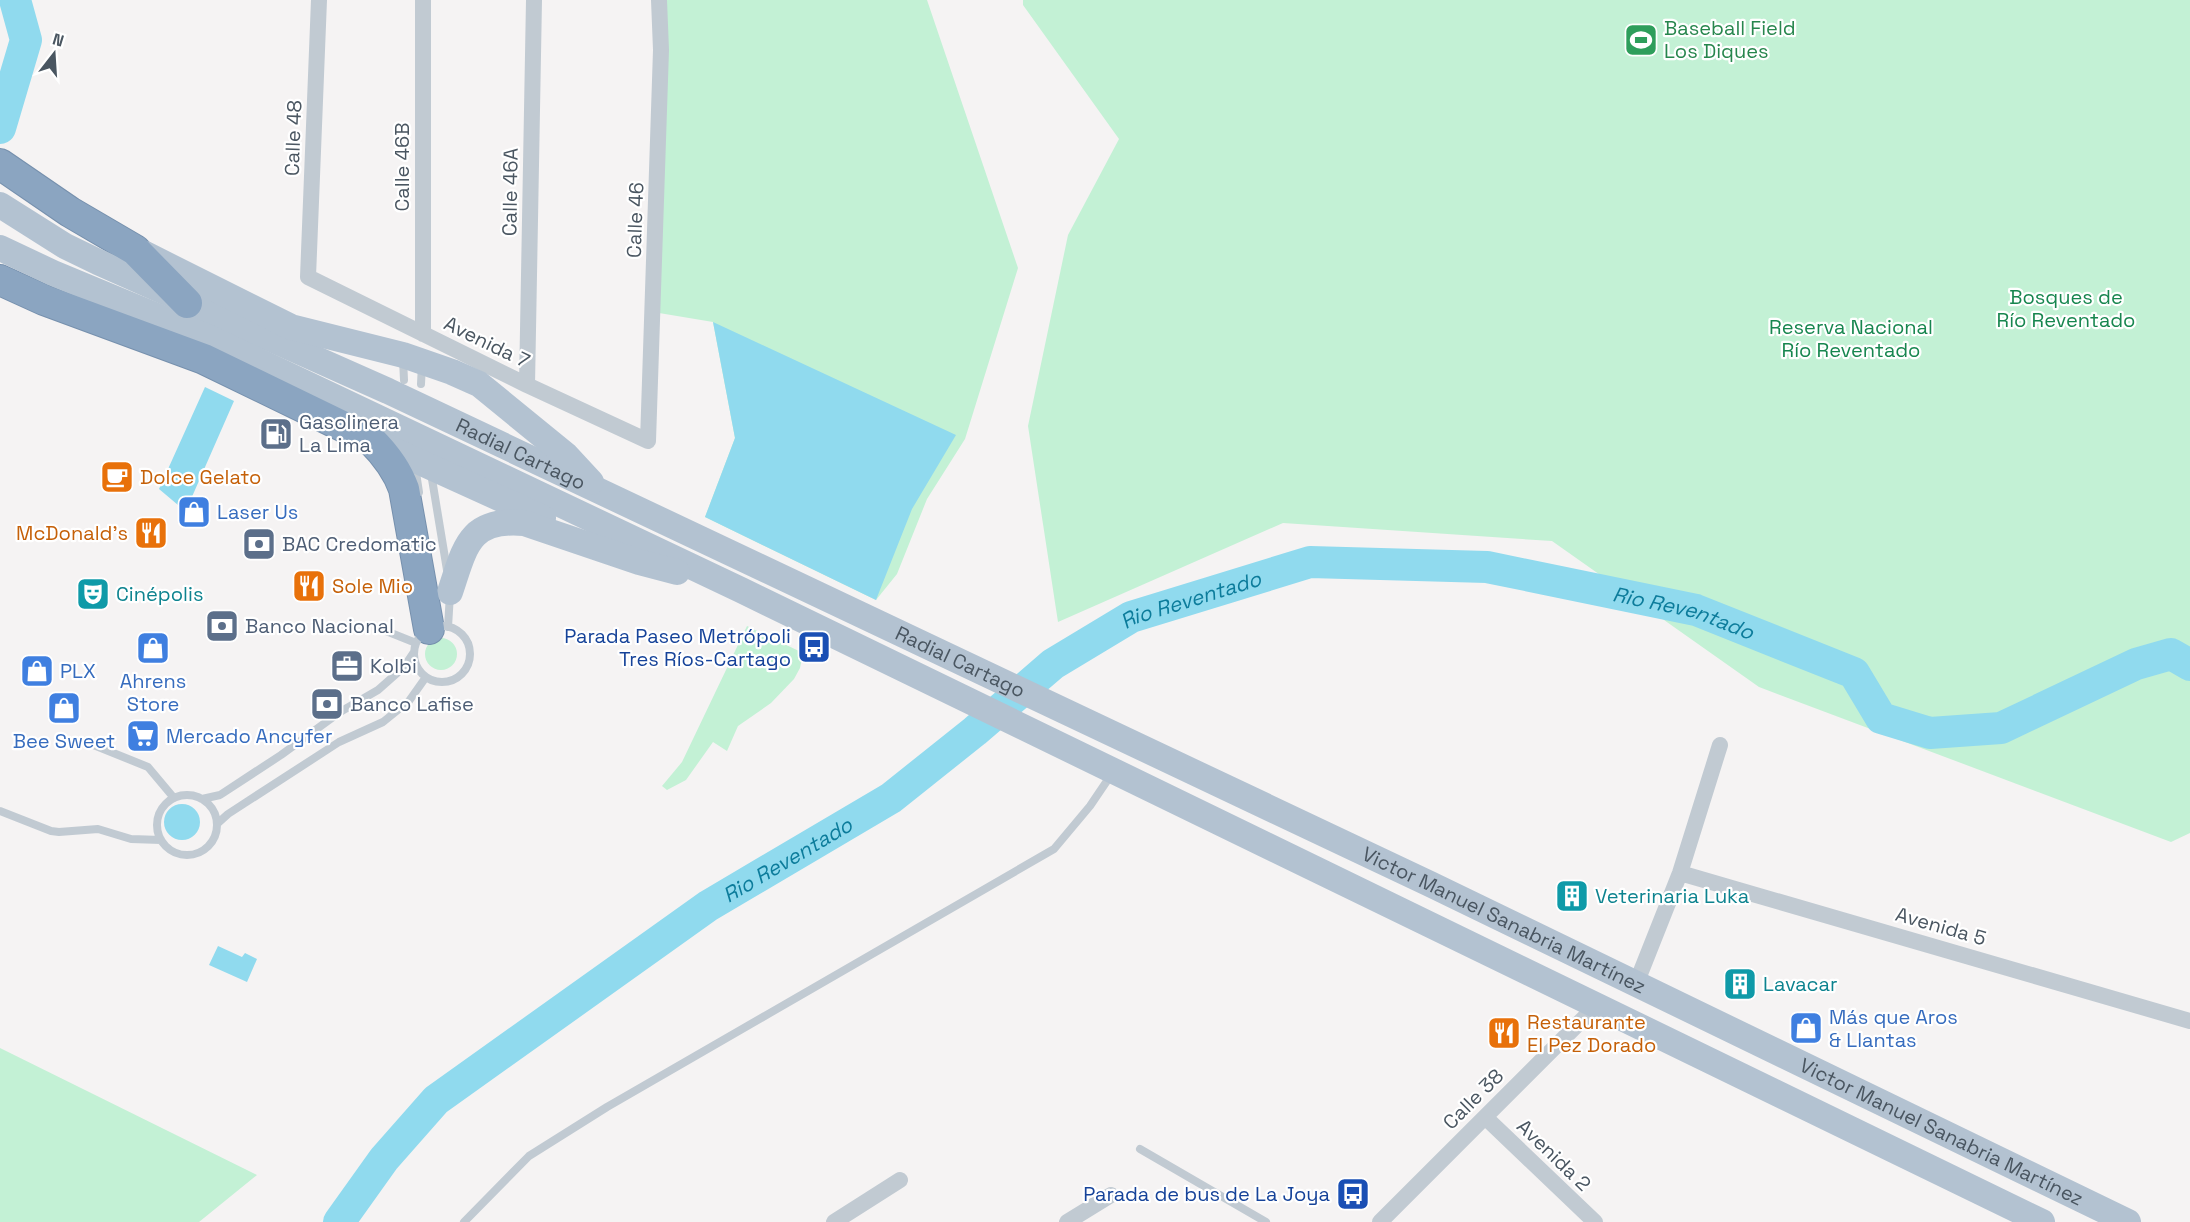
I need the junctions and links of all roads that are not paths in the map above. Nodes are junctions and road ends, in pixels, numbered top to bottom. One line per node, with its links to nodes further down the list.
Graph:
1 (319, 0): 9 (street, Calle 48)
2 (423, 0): 11 (street, Calle 46B)
3 (534, 0): 12 (street, Calle 46A)
4 (659, 0): 14 (street, Calle 46)
5 (0, 164): 7 (highway)
6 (0, 205): 10 (main road, Radial Cartago)
7 (135, 250): 10 (highway); 17 (main road)
8 (4, 261): 13 (highway); 20 (main road, Radial Cartago)
9 (308, 277): 11 (street, Avenida 7)
10 (187, 303): 17 (main road, Radial Cartago)
11 (423, 334): 12 (street, Avenida 7)
12 (527, 385): 14 (street, Avenida 7)
13 (371, 440): 19 (main road); 23 (highway)
14 (648, 441)
15 (415, 466): 18 (lane)
16 (430, 470): 21 (lane)
17 (602, 493): 25 (main road, Radial Cartago)
18 (420, 500)
19 (639, 562): 20 (main road); 21 (main road)
20 (741, 590): 26 (main road, Radial Cartago)
21 (450, 592): 23 (lane)
22 (386, 631): 23 (lane)
23 (430, 632): 24 (lane); 24 (lane); 31 (lane)
24 (426, 677): 33 (lane)
25 (1041, 701): 37 (main road, Victor Manuel Sanabria Martínez)
26 (1026, 730): 29 (main road, Victor Manuel Sanabria Martínez)
27 (91, 744): 30 (lane)
28 (1720, 745): 36 (street)
29 (1113, 772): 35 (main road, Victor Manuel Sanabria Martínez); 45 (lane)
30 (174, 798): 31 (lane); 34 (lane)
31 (202, 799): 33 (lane)
32 (0, 811): 34 (lane)
33 (218, 823): 34 (lane)
34 (161, 840)
35 (1299, 862): 37 (main road); 39 (main road, Victor Manuel Sanabria Martínez)
36 (1680, 873): 38 (street); 40 (street, Avenida 5)
37 (1430, 884): 38 (main road, Victor Manuel Sanabria Martínez)
38 (1636, 984): 52 (main road, Victor Manuel Sanabria Martínez)
39 (1596, 1006): 41 (street, Calle 38); 51 (main road, Victor Manuel Sanabria Martínez)
40 (2190, 1021)
41 (1485, 1118): 49 (street, Calle 38); 50 (street, Avenida 2)
42 (1140, 1149): 48 (lane)
43 (900, 1180): 46 (street)
44 (1111, 1195): 47 (street)
45 (464, 1222)
46 (834, 1222)
47 (1067, 1222)
48 (1266, 1222)
49 (1380, 1222)
50 (1595, 1222)
51 (2042, 1222)
52 (2128, 1222)

